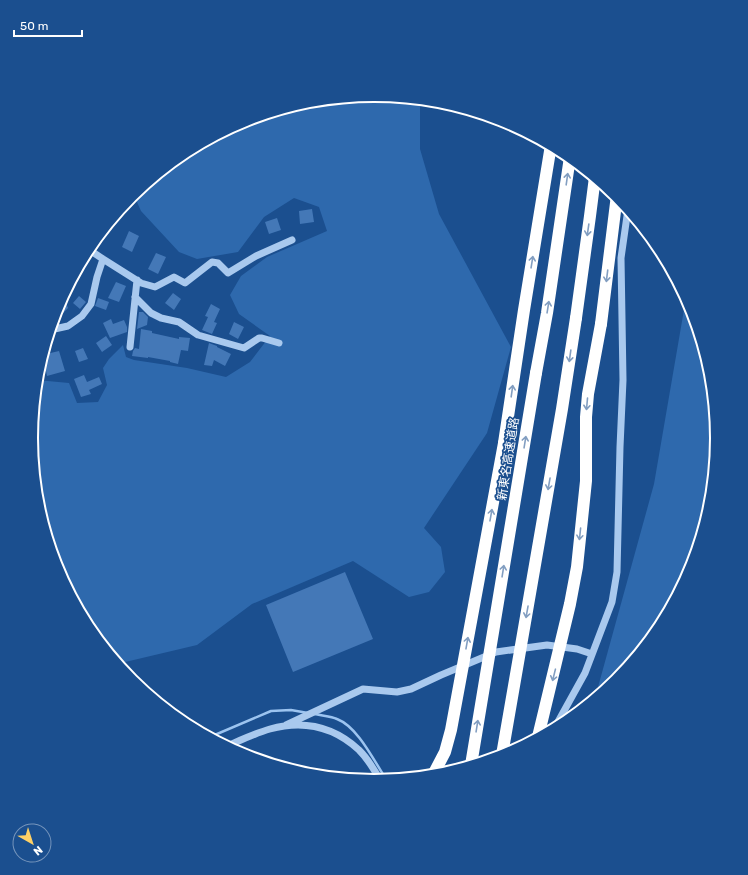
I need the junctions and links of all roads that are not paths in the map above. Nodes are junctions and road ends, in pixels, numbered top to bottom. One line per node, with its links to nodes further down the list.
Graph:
1 (550, 152): 21 (highway, one-way to 1, bridge)
2 (569, 164): 20 (highway, 新東名高速道路, one-way to 2, bridge)
3 (594, 183): 19 (highway, one-way to 19, bridge)
4 (616, 204): 17 (highway, one-way to 17, bridge)
5 (627, 216): 14 (street)
6 (292, 240): 9 (street)
7 (94, 252): 8 (street)
8 (103, 259): 9 (street); 11 (street)
9 (136, 280): 10 (street)
10 (135, 297): 12 (street); 13 (street)
11 (56, 329)
12 (279, 343)
13 (130, 347)
14 (592, 654): 15 (street); 16 (street)
15 (560, 717)
16 (286, 725): 18 (street); 22 (street)
17 (540, 729)
18 (235, 743)
19 (503, 748)
20 (472, 759)
21 (437, 768)
22 (376, 774)

